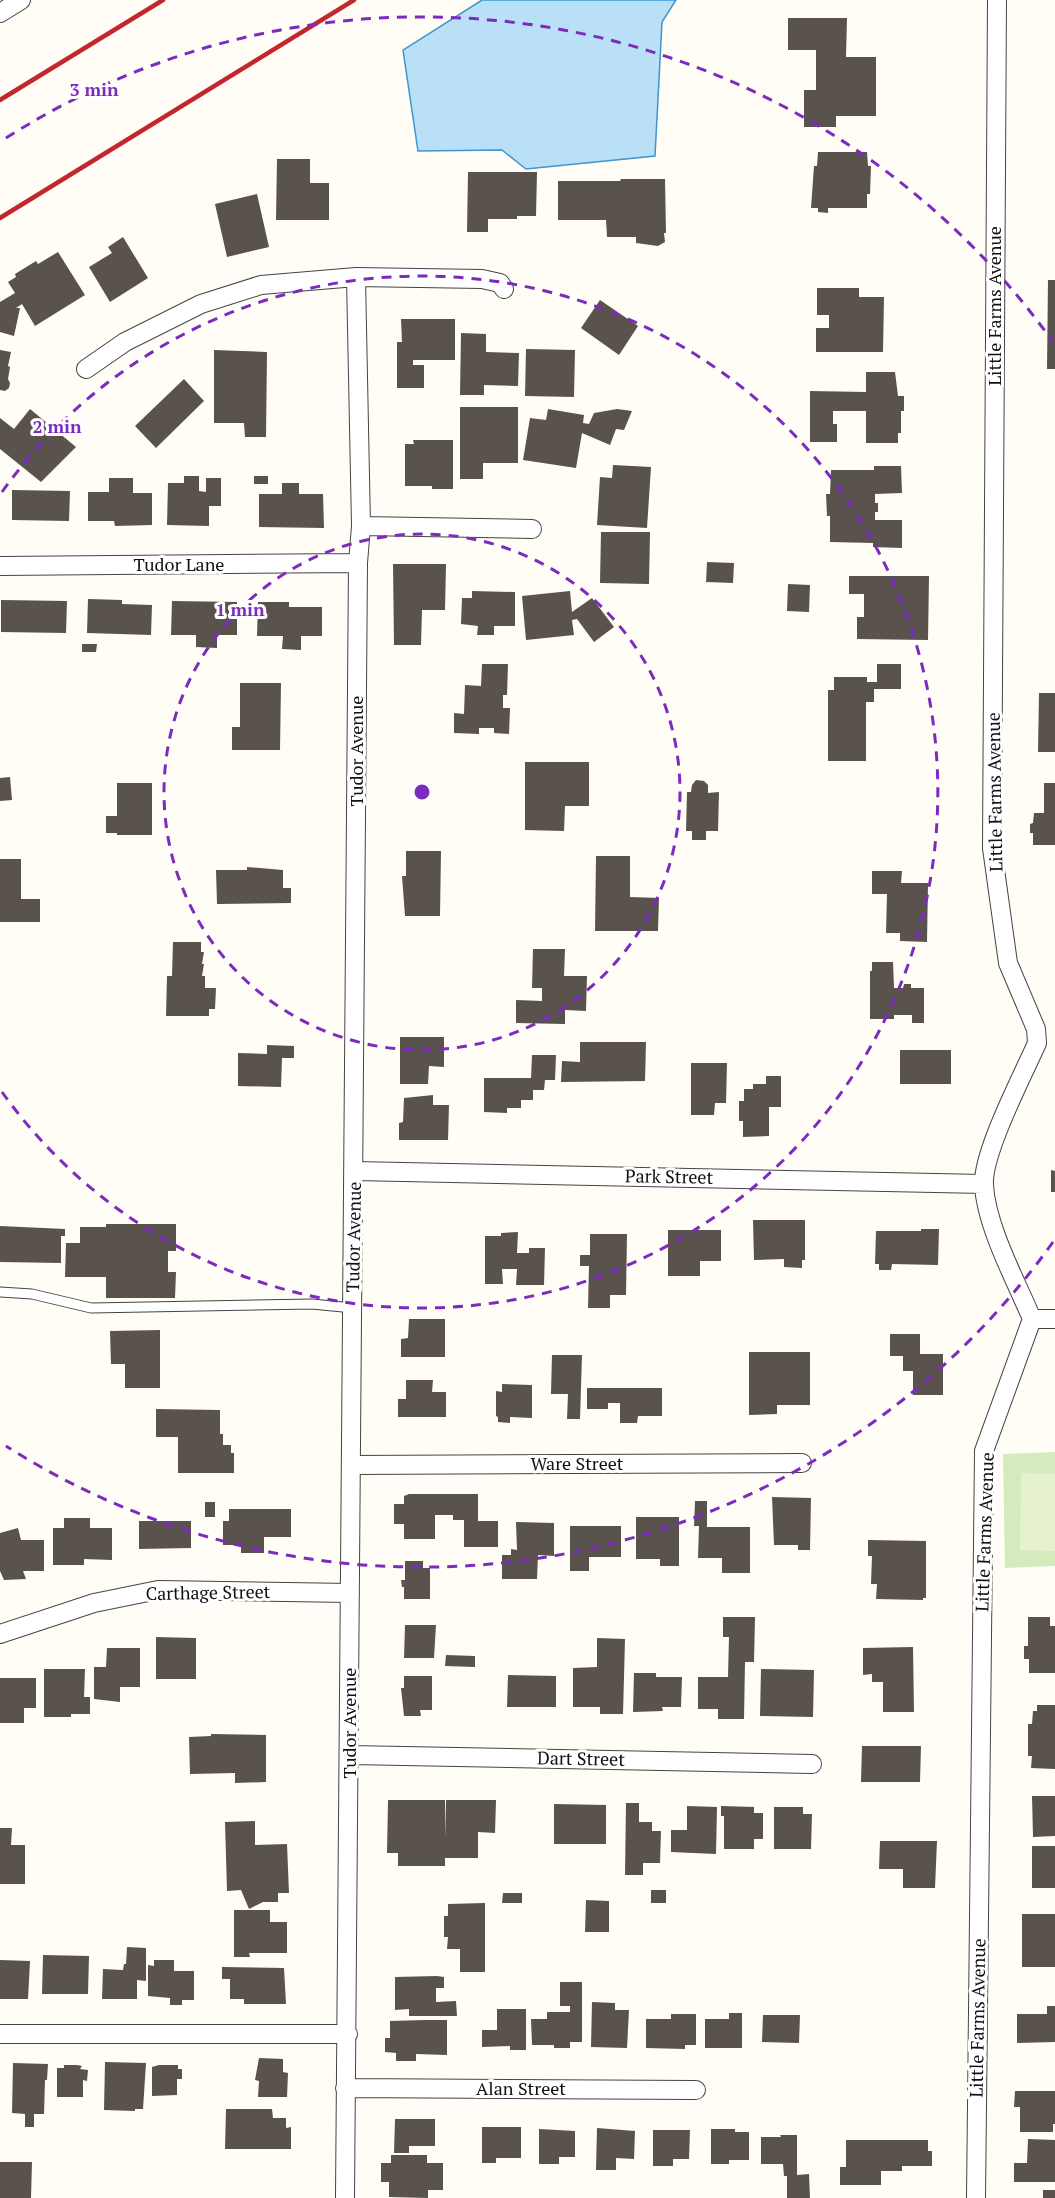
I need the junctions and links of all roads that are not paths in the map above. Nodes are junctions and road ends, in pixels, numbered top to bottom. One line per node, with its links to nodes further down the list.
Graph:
1 (21, 0): 3 (street)
2 (997, 0): 11 (street, Little Farms Avenue)
3 (0, 13)
4 (356, 277): 5 (street); 6 (street); 7 (street, Tudor Avenue)
5 (504, 289)
6 (86, 369)
7 (362, 526): 8 (street); 9 (street, Tudor Avenue)
8 (532, 529)
9 (358, 564): 10 (street, Tudor Lane); 12 (street, Tudor Avenue)
10 (0, 566)
11 (1046, 1043): 13 (street, Little Farms Avenue)
12 (355, 1171): 13 (street, Park Street); 15 (street, Tudor Avenue)
13 (984, 1184): 16 (street, Little Farms Avenue)
14 (0, 1292): 15 (lane)
15 (353, 1308): 19 (street, Tudor Avenue)
16 (1032, 1319): 17 (street); 29 (street, Little Farms Avenue)
17 (1055, 1319)
18 (802, 1463): 19 (street, Ware Street)
19 (351, 1465): 20 (street, Tudor Avenue)
20 (350, 1593): 21 (street, Carthage Street); 22 (street, Tudor Avenue)
21 (0, 1634)
22 (350, 1755): 23 (street, Dart Street); 25 (street, Tudor Avenue)
23 (812, 1764)
24 (0, 2034): 25 (street)
25 (348, 2034): 26 (street, Tudor Avenue)
26 (345, 2088): 27 (street, Alan Street); 28 (street, Tudor Avenue)
27 (696, 2090)
28 (345, 2198)
29 (976, 2198)

